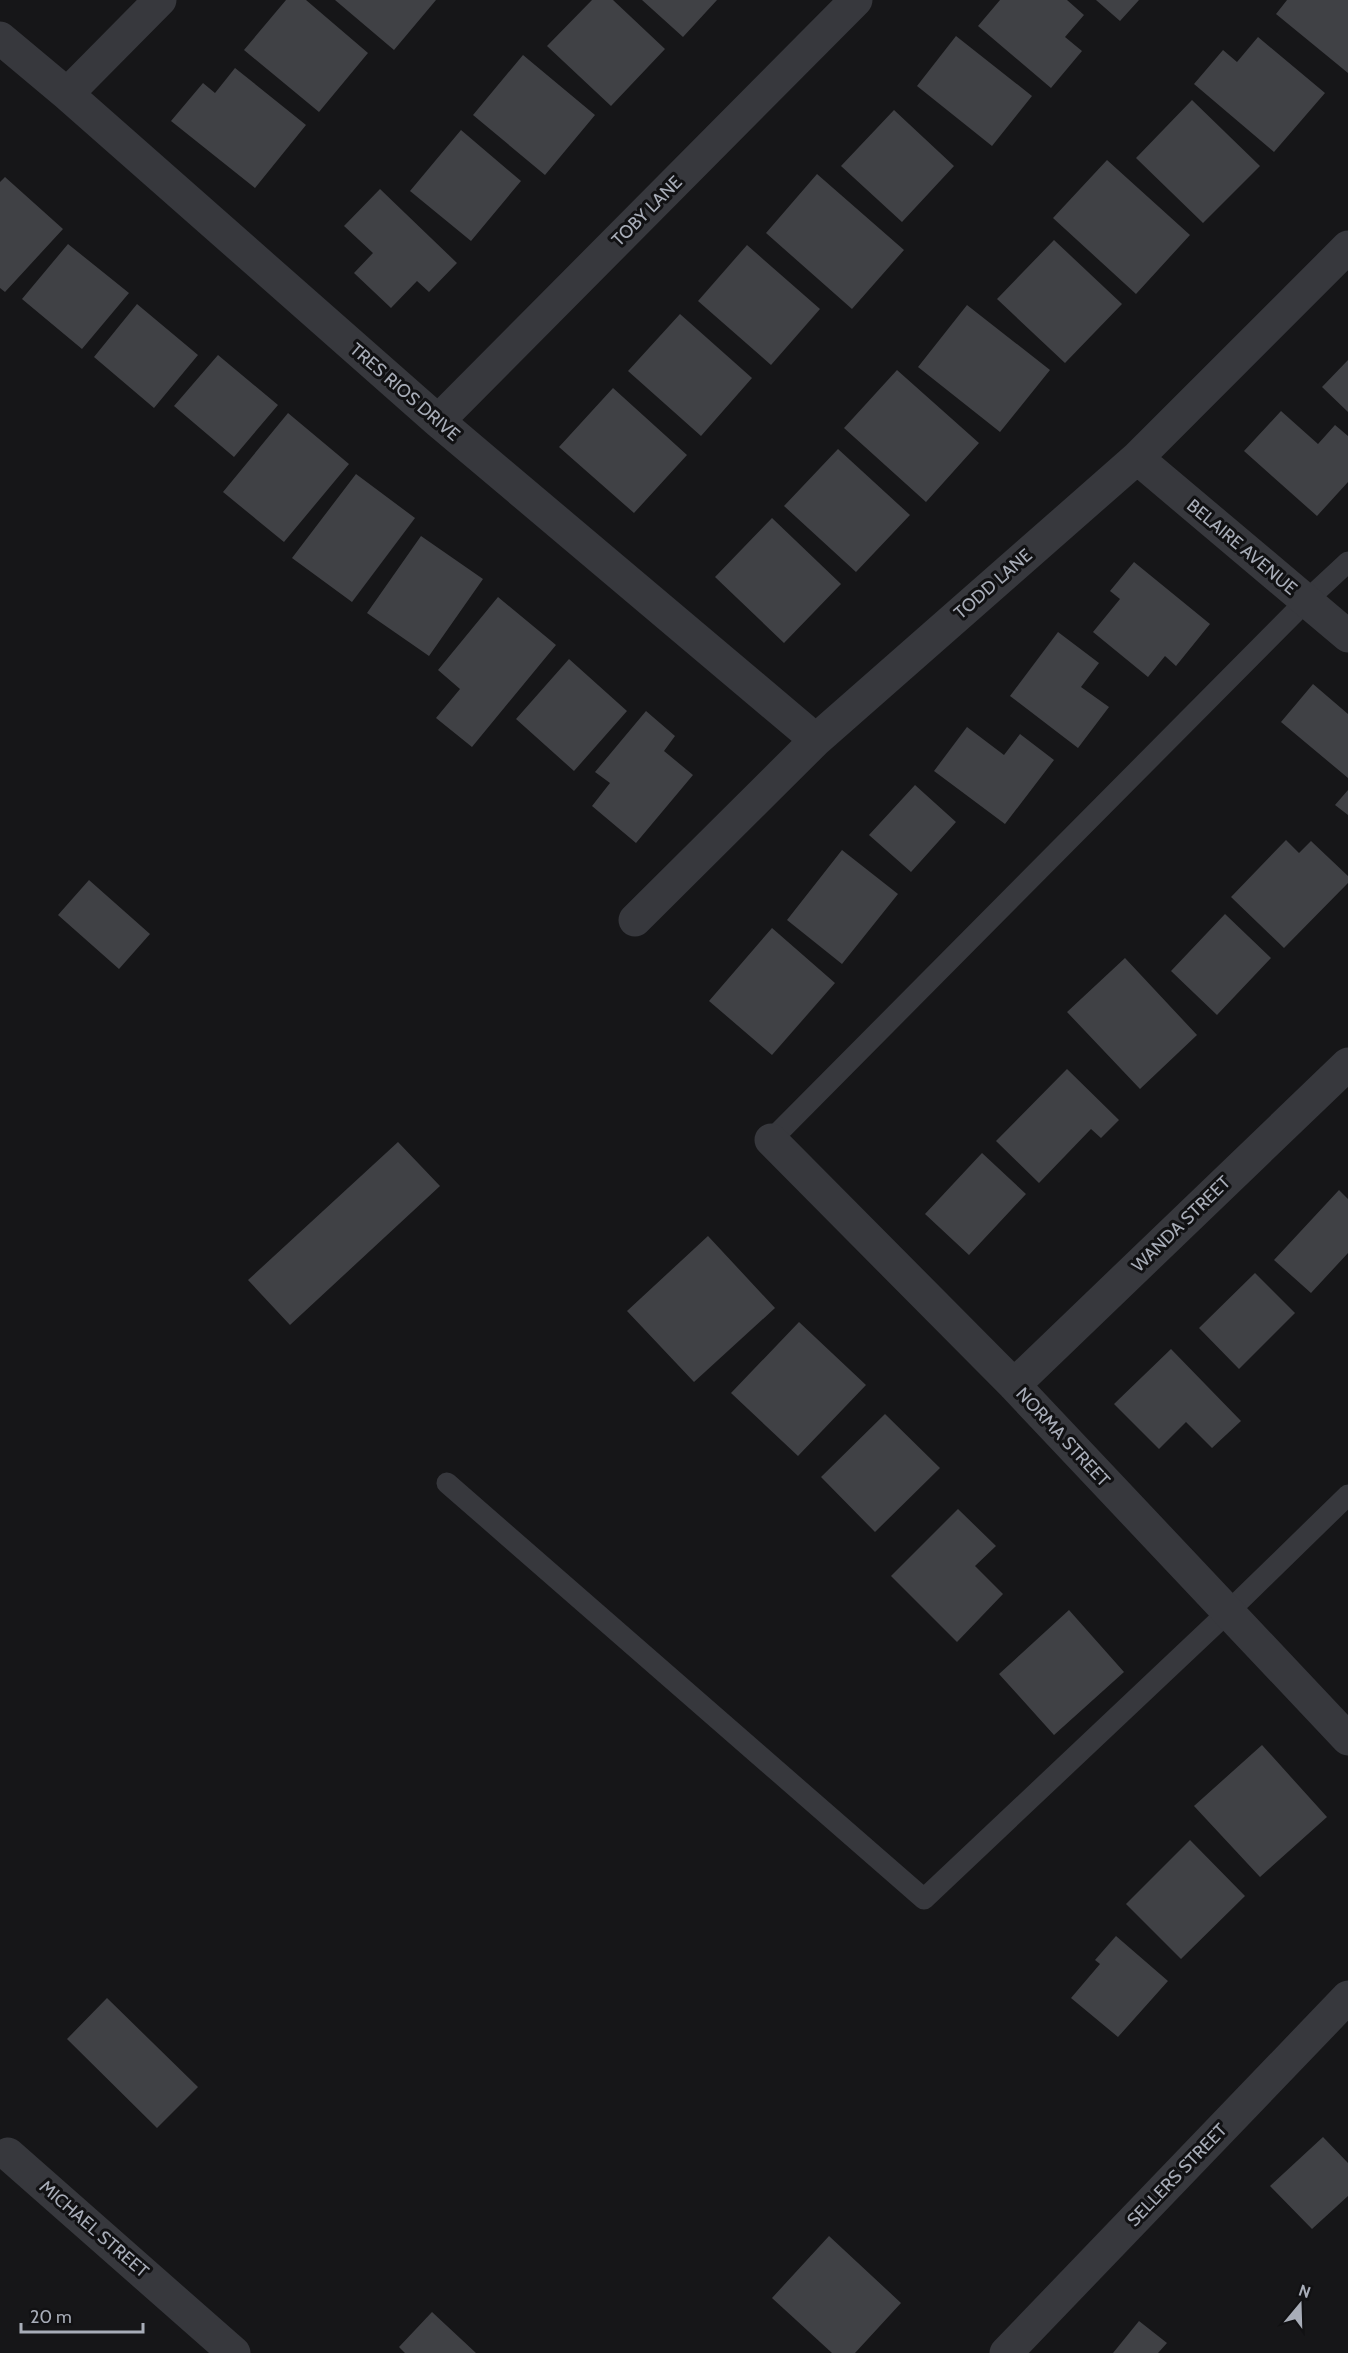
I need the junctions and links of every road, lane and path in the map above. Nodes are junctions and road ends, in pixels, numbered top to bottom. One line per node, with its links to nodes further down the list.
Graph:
1 (160, 0): 4 (street)
2 (856, 0): 6 (street, TOBY LANE)
3 (0, 38): 4 (street, TRES RIOS DRIVE)
4 (67, 94): 6 (street, TRES RIOS DRIVE)
5 (1348, 247): 7 (street, TODD LANE)
6 (438, 421): 11 (street, TRES RIOS DRIVE)
7 (1137, 458): 9 (street, BELAIRE AVENUE); 11 (street, TODD LANE)
8 (1348, 562): 9 (lane)
9 (1306, 601): 10 (street, BELAIRE AVENUE); 14 (lane)
10 (1348, 636)
11 (816, 740): 12 (street, TODD LANE)
12 (635, 920)
13 (1348, 1064): 15 (street, WANDA STREET)
14 (771, 1140): 15 (street, NORMA STREET)
15 (1014, 1384): 18 (street, NORMA STREET)
16 (447, 1483): 18 (lane)
17 (1348, 1495): 18 (lane)
18 (1228, 1612): 19 (street, NORMA STREET)
19 (1348, 1739)
20 (1348, 1997): 23 (street, SELLERS STREET)
21 (8, 2154): 22 (street, MICHAEL STREET)
22 (234, 2353)
23 (1006, 2353)

